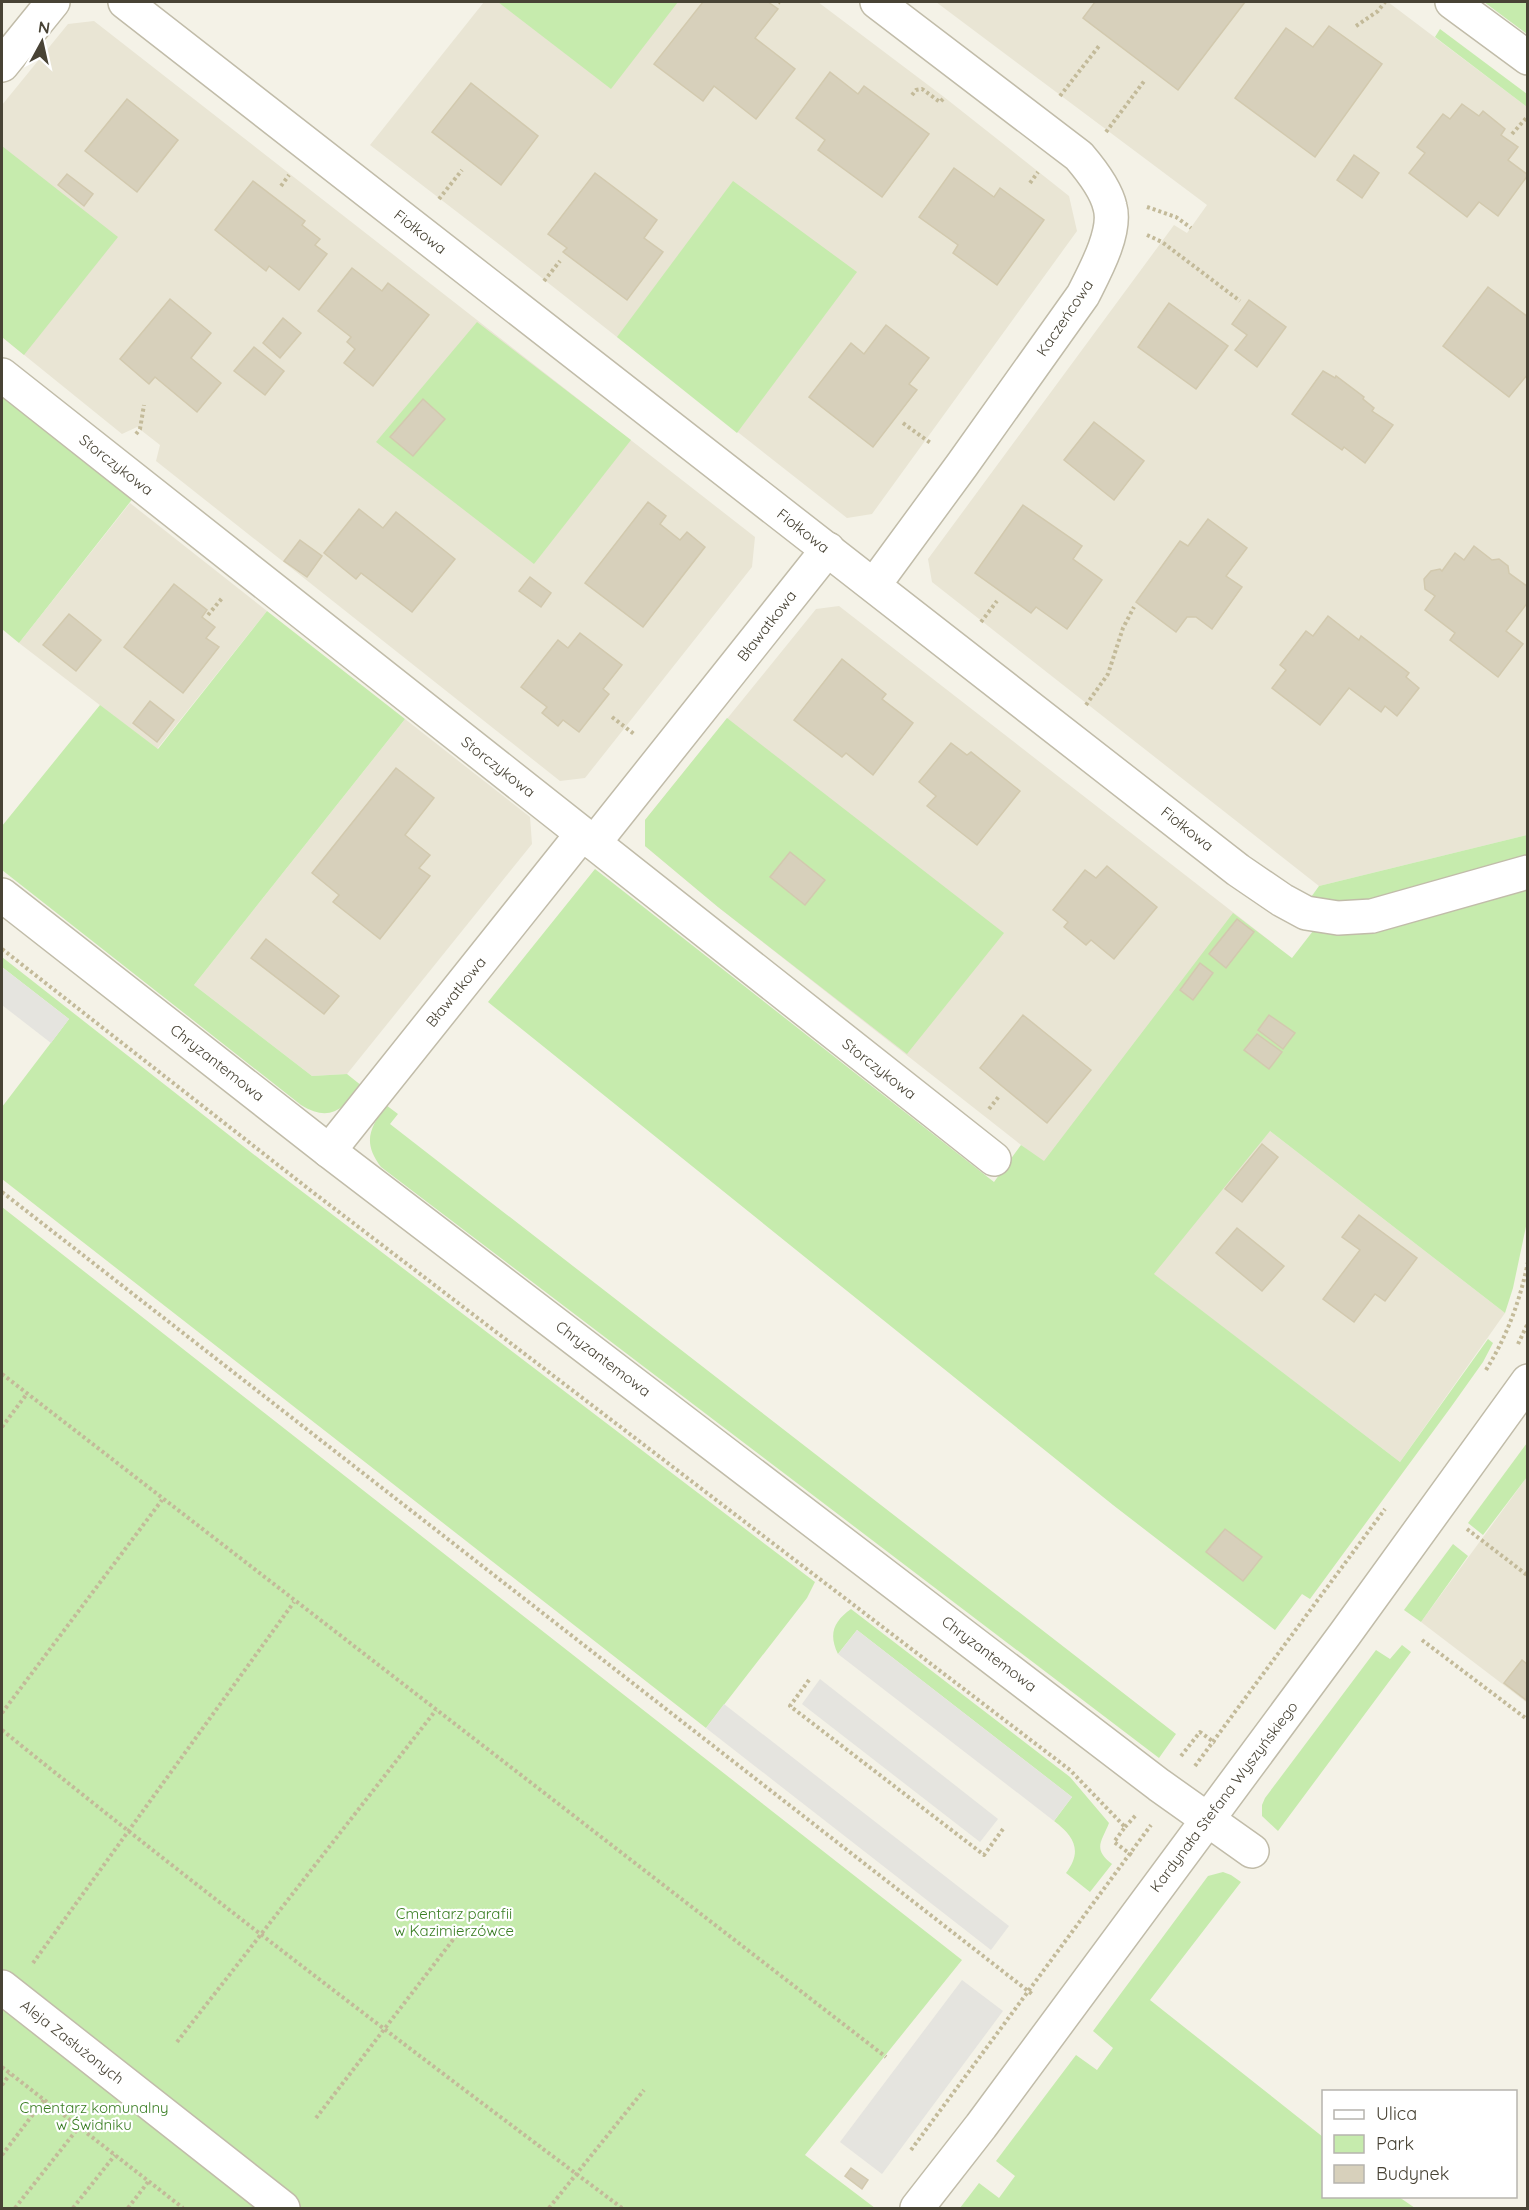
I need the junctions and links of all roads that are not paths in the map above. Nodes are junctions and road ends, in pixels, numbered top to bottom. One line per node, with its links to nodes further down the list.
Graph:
1 (53, 2): 6 (street)
2 (126, 2): 8 (street, Fiołkowa)
3 (877, 2): 9 (street, Kaczeńcowa)
4 (1452, 2): 5 (street)
5 (1527, 58)
6 (2, 65)
7 (2, 375): 10 (street, Storczykowa)
8 (828, 549): 9 (street, Fiołkowa); 10 (street, Bławatkowa)
9 (874, 585): 11 (street, Fiołkowa)
10 (588, 839): 13 (street, Bławatkowa); 14 (street, Storczykowa)
11 (1527, 872)
12 (2, 895): 13 (street, Chryzantemowa)
13 (329, 1151): 16 (street, Chryzantemowa)
14 (994, 1159)
15 (1527, 1381): 16 (street, Kardynała Stefana Wyszyńskiego)
16 (1207, 1820): 17 (street, Chryzantemowa); 20 (street, Kardynała Stefana Wyszyńskiego)
17 (1252, 1851)
18 (6, 1990): 19 (street, Aleja Zasłużonych)
19 (284, 2208)
20 (916, 2208)

